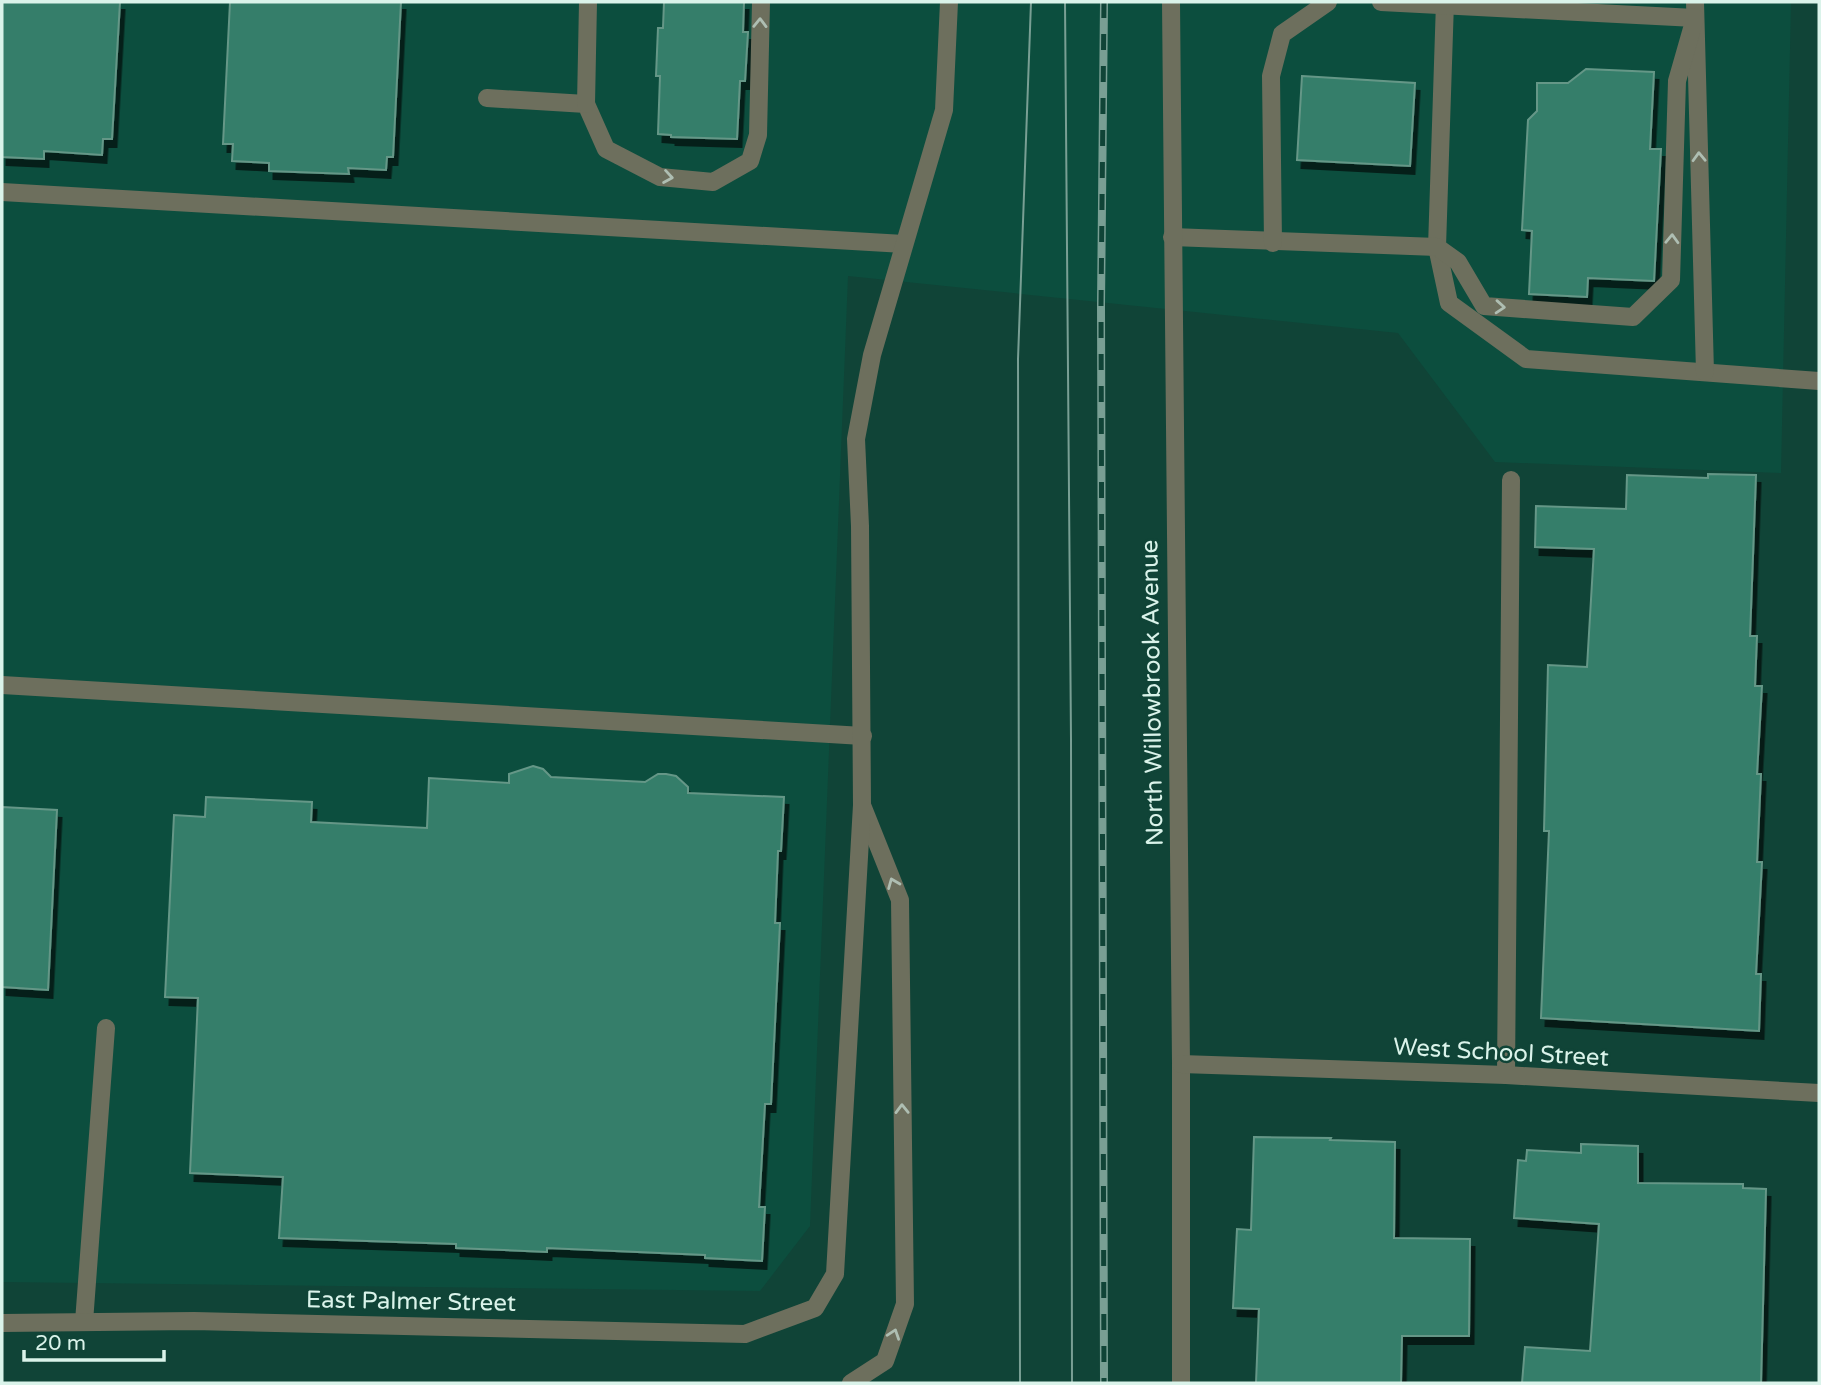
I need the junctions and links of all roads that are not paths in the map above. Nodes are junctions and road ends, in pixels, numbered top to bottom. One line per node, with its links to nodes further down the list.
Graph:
1 (588, 2): 10 (street)
2 (761, 2): 10 (street, one-way to 2)
3 (949, 2): 14 (street)
4 (1171, 2): 12 (street, North Willowbrook Avenue)
5 (1328, 2): 13 (street)
6 (1381, 2): 7 (street)
7 (1445, 3): 8 (street); 15 (street)
8 (1695, 10): 15 (street, one-way to 8); 16 (street, one-way to 8)
9 (487, 98): 10 (street)
10 (586, 104)
11 (2, 192): 14 (street)
12 (1172, 237): 13 (street); 23 (street, North Willowbrook Avenue)
13 (1273, 243): 15 (street)
14 (904, 244): 20 (street)
15 (1437, 247): 16 (street)
16 (1705, 372): 17 (street)
17 (1819, 381)
18 (1511, 480): 24 (street)
19 (2, 685): 20 (street)
20 (863, 736): 21 (street)
21 (862, 805): 26 (street, East Palmer Street); 28 (street, one-way to 21)
22 (106, 1028): 26 (street)
23 (1181, 1064): 24 (street, West School Street); 29 (street, North Willowbrook Avenue)
24 (1506, 1075): 25 (street, West School Street)
25 (1819, 1093)
26 (84, 1322): 27 (street, East Palmer Street)
27 (2, 1323)
28 (851, 1383)
29 (1181, 1383)

